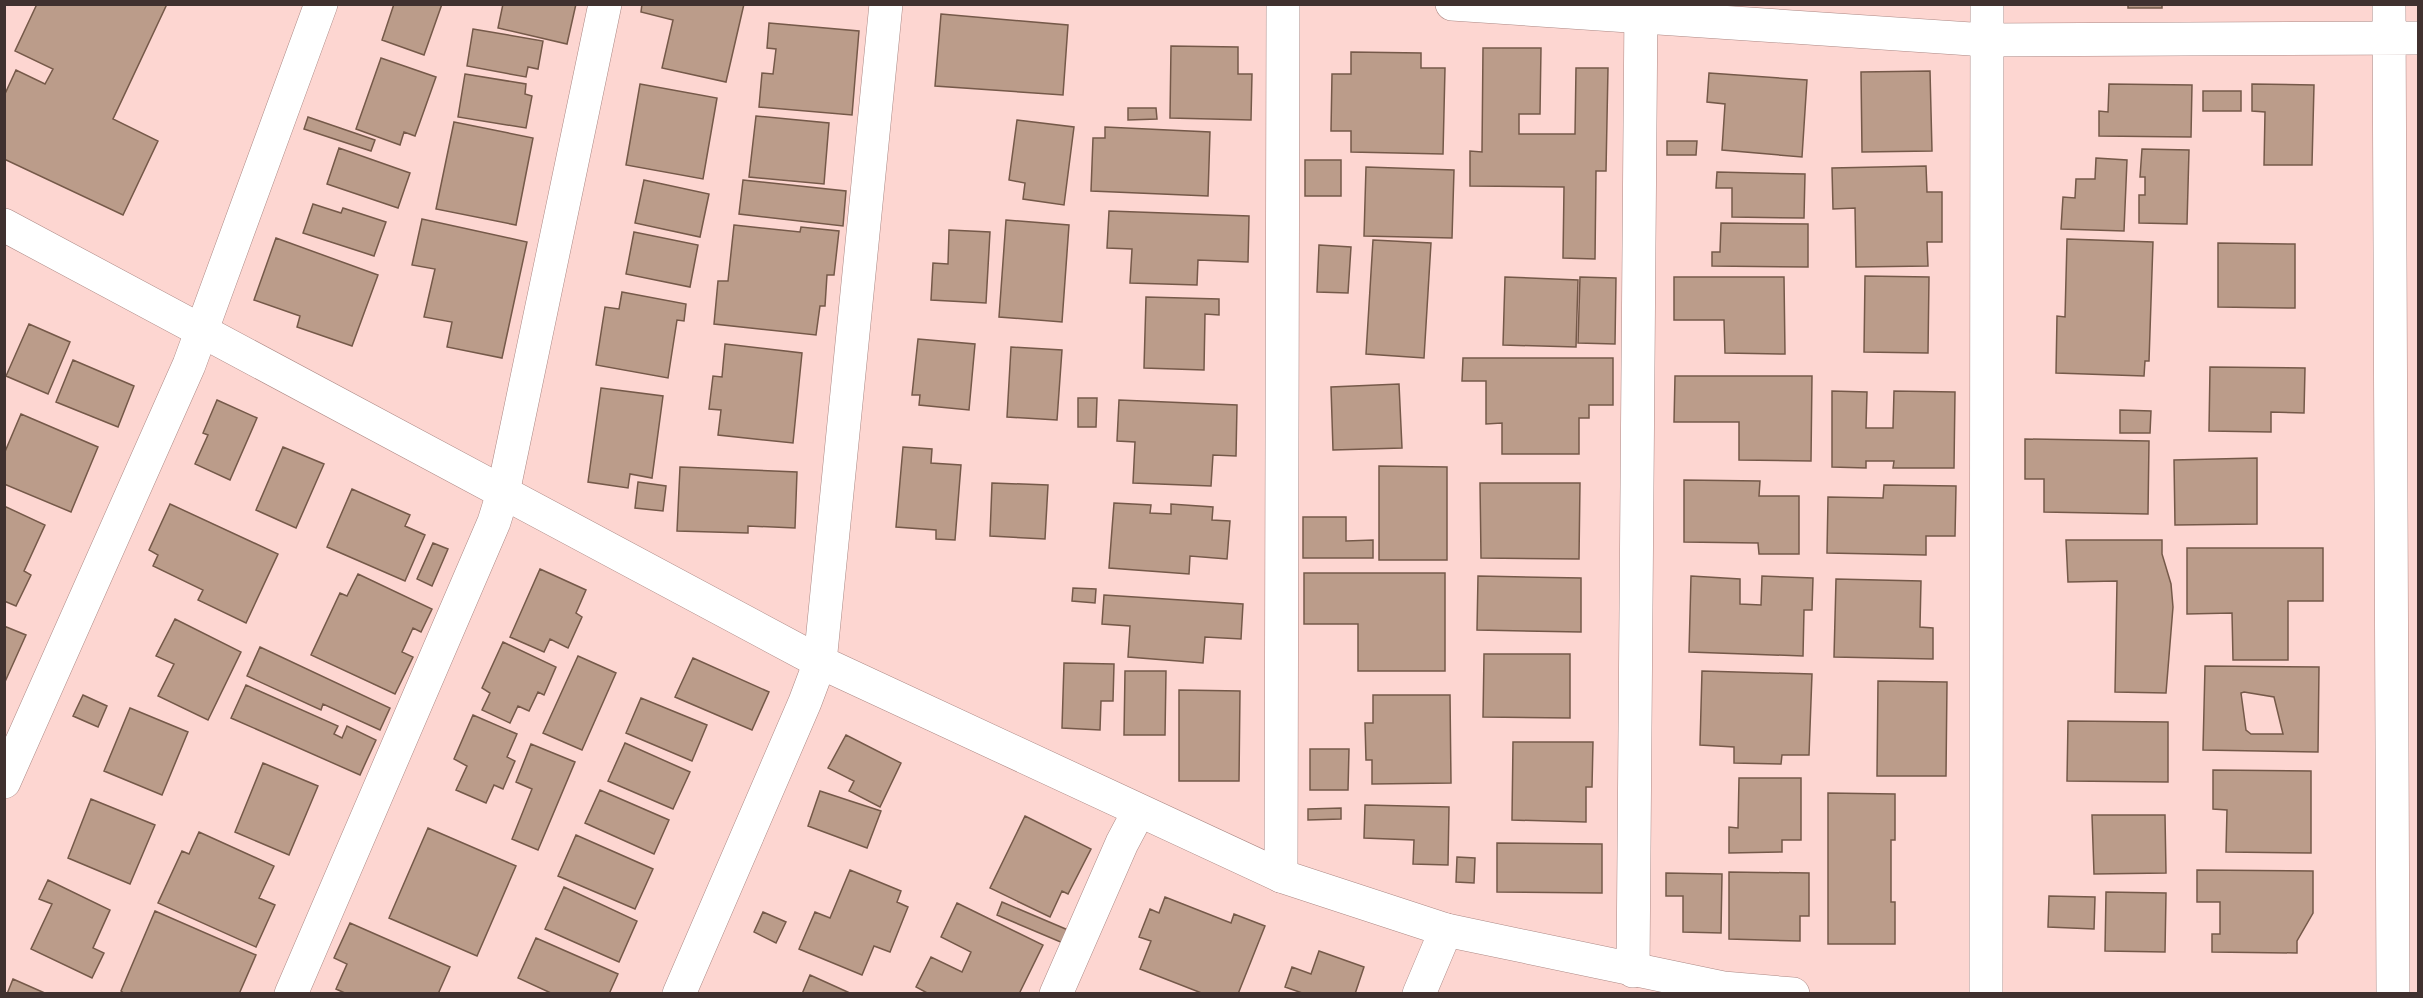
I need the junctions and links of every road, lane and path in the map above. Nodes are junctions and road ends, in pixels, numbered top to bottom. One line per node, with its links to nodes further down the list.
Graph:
1 (321, 4): 12 (street)
2 (605, 4): 13 (street)
3 (886, 4): 14 (street)
4 (1283, 4): 17 (street)
5 (1452, 4): 8 (street)
6 (1987, 4): 10 (street)
7 (2389, 4): 9 (street)
8 (1641, 11): 10 (street); 19 (street)
9 (2404, 38): 10 (street); 27 (street)
10 (1986, 40): 26 (street)
11 (4, 225): 12 (street)
12 (201, 331): 13 (street); 15 (street)
13 (503, 494): 14 (street); 21 (street)
14 (820, 662): 16 (street); 22 (street)
15 (4, 782)
16 (1139, 811): 17 (street); 23 (street)
17 (1281, 876): 18 (street)
18 (1446, 930): 19 (street); 24 (street)
19 (1633, 971): 20 (street)
20 (1722, 991): 25 (street)
21 (291, 993)
22 (679, 993)
23 (1056, 993)
24 (1419, 993)
25 (1793, 993)
26 (1986, 993)
27 (2393, 993)

